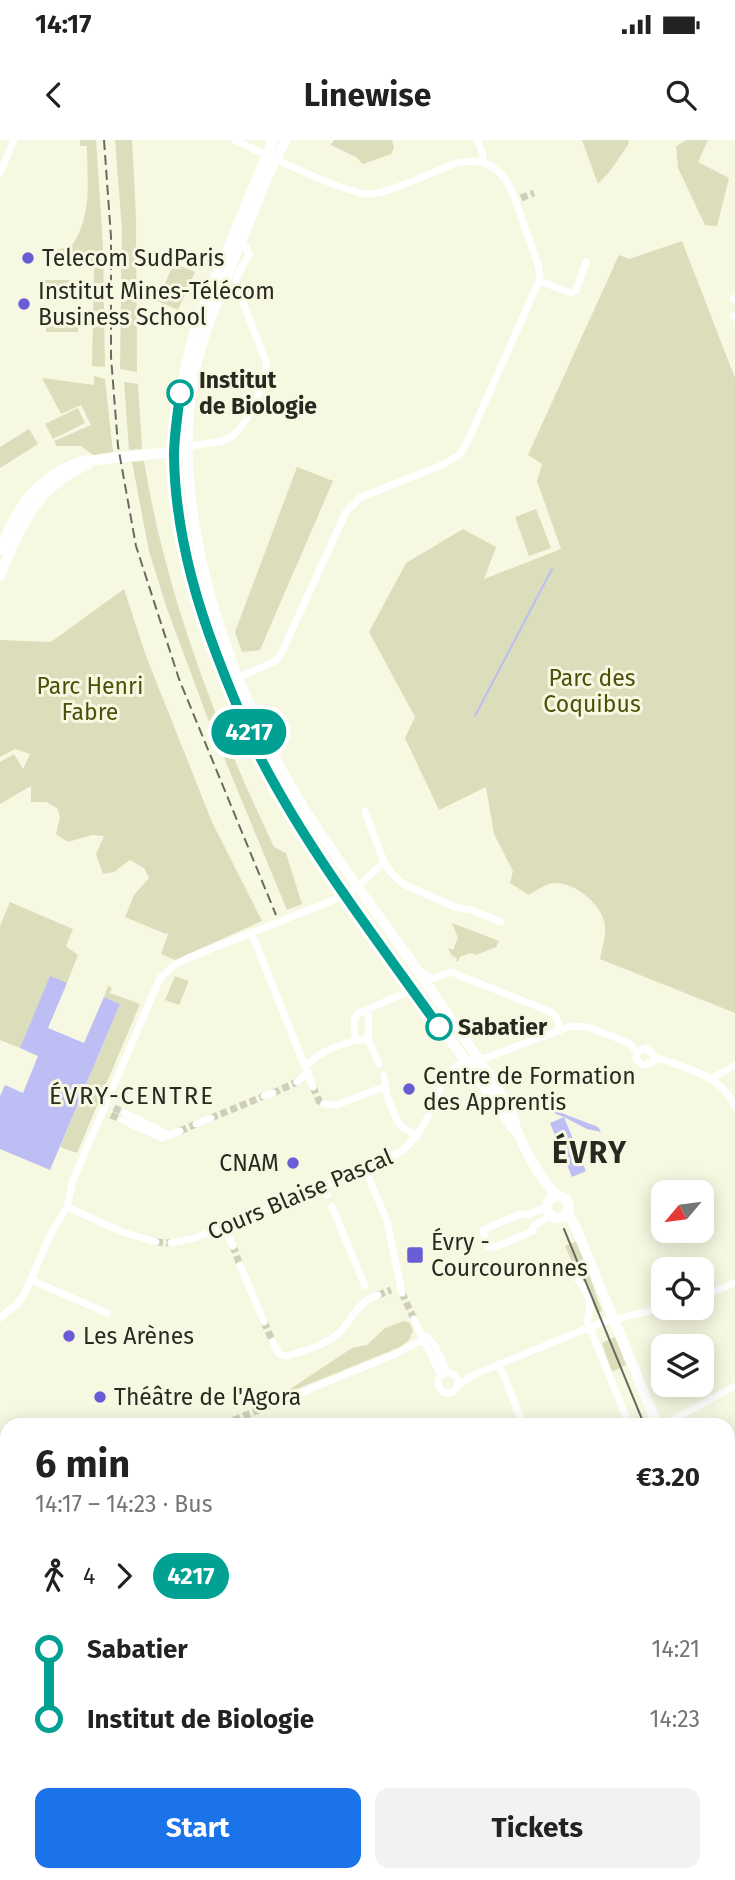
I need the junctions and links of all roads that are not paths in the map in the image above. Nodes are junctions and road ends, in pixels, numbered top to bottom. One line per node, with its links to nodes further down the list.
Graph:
1 (14, 140): 8 (street)
2 (234, 140): 6 (street)
3 (273, 140): 6 (main road)
4 (286, 140): 6 (main road)
5 (478, 140): 7 (street)
6 (270, 156): 7 (street); 9 (main road); 13 (main road)
7 (482, 161): 11 (street)
8 (0, 173)
9 (240, 245): 12 (main road); 12 (street)
10 (586, 262): 11 (street)
11 (539, 281): 17 (street)
12 (186, 449): 13 (main road); 17 (main road)
13 (169, 453): 14 (main road); 18 (main road)
14 (10, 525): 15 (main road); 16 (main road)
15 (0, 550)
16 (0, 576)
17 (240, 678): 18 (street); 21 (main road)
18 (227, 682): 22 (main road)
19 (365, 811): 20 (street)
20 (384, 862): 21 (street); 23 (street)
21 (357, 887): 22 (street); 25 (main road)
22 (346, 895): 24 (street); 26 (main road)
23 (501, 922)
24 (251, 932): 31 (street); 59 (street)
25 (416, 968): 28 (street); 36 (main road)
26 (413, 990): 27 (street); 35 (main road)
27 (366, 1010): 29 (street); 30 (street)
28 (560, 1029): 32 (street); 36 (street)
29 (368, 1039): 30 (street); 37 (street)
30 (355, 1040): 33 (street)
31 (300, 1052): 33 (street); 39 (street)
32 (637, 1052): 34 (street); 34 (street)
33 (313, 1058): 39 (street)
34 (654, 1058): 41 (street)
35 (464, 1060): 36 (street); 53 (main road); 54 (street, Cours Blaise Pascal)
36 (480, 1060): 53 (main road)
37 (379, 1064)
38 (733, 1066): 41 (street)
39 (307, 1070): 42 (street); 43 (street)
40 (384, 1076): 44 (street)
41 (712, 1078): 48 (street)
42 (297, 1082)
43 (313, 1087)
44 (384, 1087): 47 (street); 54 (street)
45 (273, 1093): 46 (street)
46 (264, 1096)
47 (324, 1104)
48 (735, 1106)
49 (124, 1116): 52 (street)
50 (211, 1118): 51 (street)
51 (196, 1124)
52 (180, 1131)
53 (517, 1132): 58 (main road)
54 (417, 1136): 55 (street, Cours Blaise Pascal)
55 (365, 1168): 56 (street, Cours Blaise Pascal); 72 (street)
56 (323, 1186): 57 (street); 63 (street, Cours Blaise Pascal)
57 (327, 1195)
58 (551, 1205): 61 (main road); 61 (main road); 62 (street); 64 (street)
59 (67, 1207): 65 (street); 69 (street)
60 (332, 1207): 81 (street)
61 (568, 1213): 77 (main road)
62 (528, 1215): 64 (street); 64 (street)
63 (224, 1226): 66 (street, Cours Blaise Pascal); 67 (street)
64 (533, 1226)
65 (156, 1242)
66 (171, 1243)
67 (233, 1246)
68 (240, 1265): 78 (street)
69 (31, 1280): 75 (street); 76 (street)
70 (578, 1280): 79 (street)
71 (735, 1283): 73 (street)
72 (391, 1290)
73 (714, 1292)
74 (651, 1311): 77 (street)
75 (107, 1312)
76 (0, 1318)
77 (614, 1321): 79 (street); 91 (main road)
78 (264, 1322)
79 (590, 1327): 83 (street); 90 (street)
80 (428, 1341): 82 (street); 82 (street); 84 (street)
81 (273, 1342)
82 (405, 1348): 88 (street)
83 (499, 1364): 85 (street); 89 (street)
84 (448, 1374): 85 (street); 86 (street); 86 (street)
85 (474, 1375): 86 (street)
86 (458, 1386)
87 (735, 1386): 92 (street)
88 (288, 1398)
89 (521, 1418)
90 (626, 1418)
91 (654, 1418)
92 (676, 1418)

